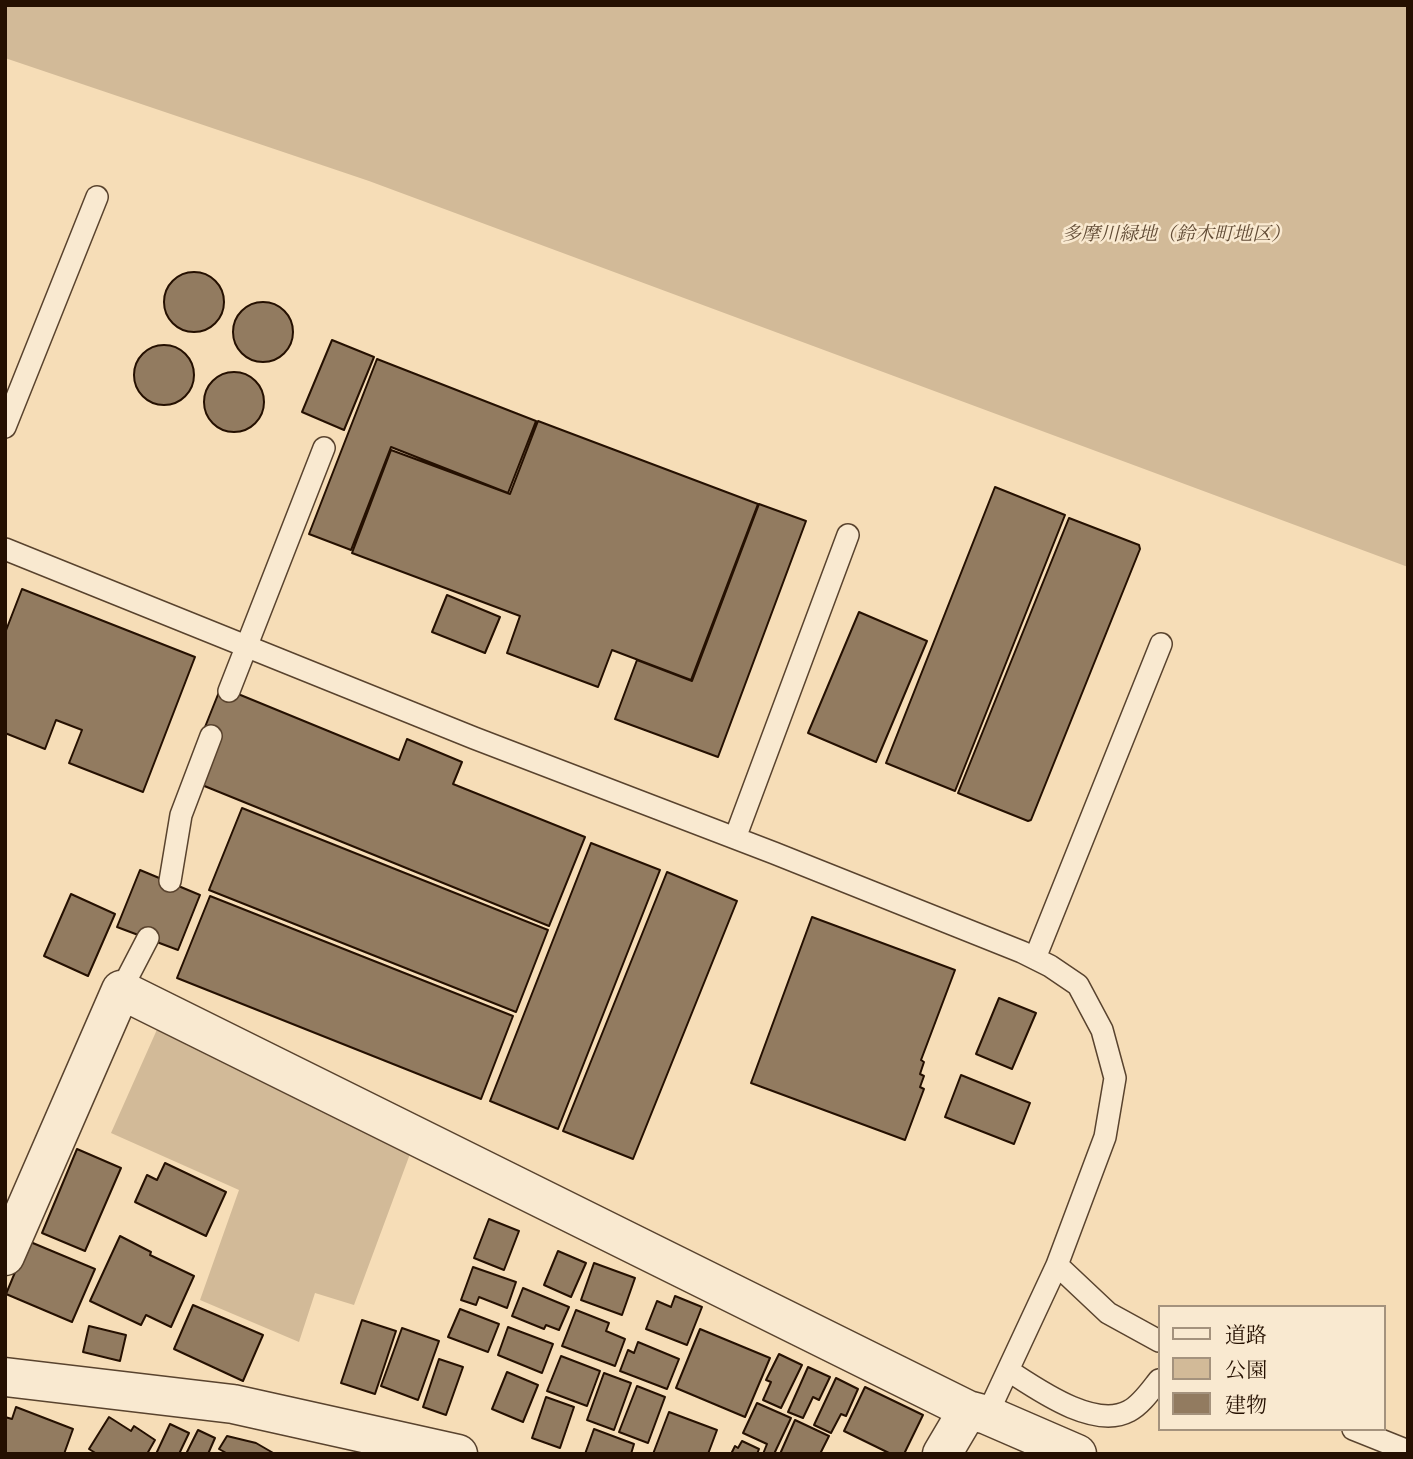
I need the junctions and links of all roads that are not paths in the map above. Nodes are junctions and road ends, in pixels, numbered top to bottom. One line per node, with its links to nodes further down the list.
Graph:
1 (97, 197): 2 (lane)
2 (5, 427)
3 (324, 448): 7 (lane)
4 (848, 535): 10 (lane)
5 (6, 552): 7 (lane)
6 (1161, 644): 13 (lane)
7 (246, 645): 8 (lane); 10 (lane)
8 (229, 691)
9 (211, 736): 11 (lane)
10 (735, 838): 13 (lane)
11 (170, 881)
12 (148, 938): 14 (lane)
13 (1035, 958): 16 (lane)
14 (121, 990): 15 (street); 21 (street)
15 (5, 1255)
16 (1057, 1265): 17 (lane); 18 (lane)
17 (1158, 1340)
18 (1009, 1371): 20 (lane); 21 (lane)
19 (5, 1377): 23 (street)
20 (1158, 1381)
21 (978, 1412): 26 (street); 27 (street)
22 (1358, 1431): 24 (lane)
23 (313, 1439): 25 (street)
24 (1408, 1451)
25 (458, 1454)
26 (942, 1454)
27 (1077, 1454)

